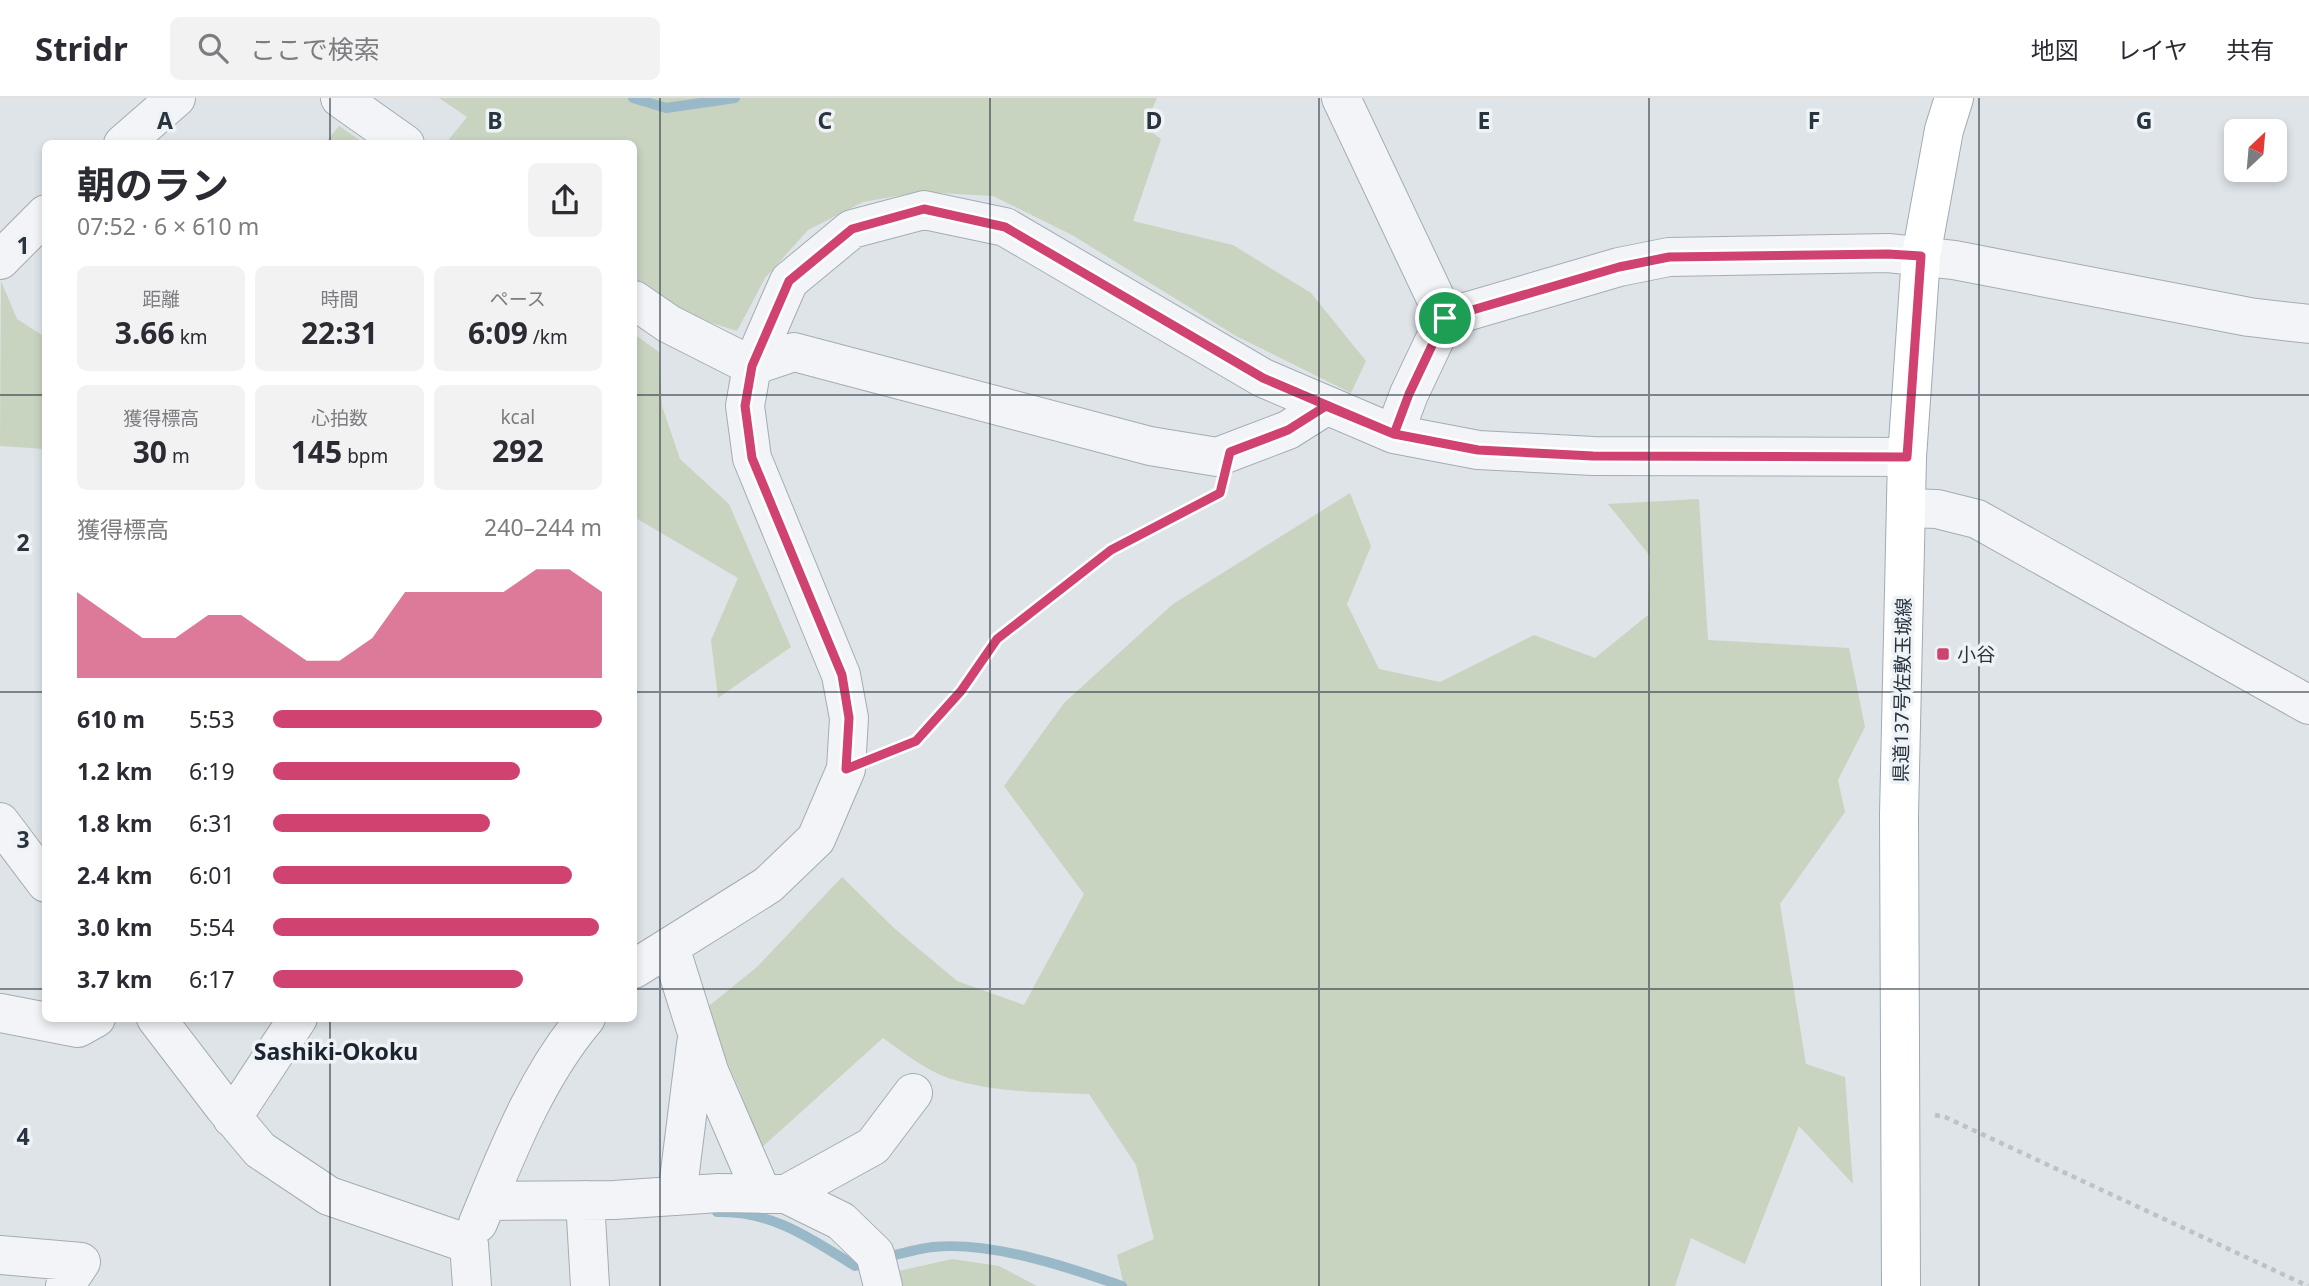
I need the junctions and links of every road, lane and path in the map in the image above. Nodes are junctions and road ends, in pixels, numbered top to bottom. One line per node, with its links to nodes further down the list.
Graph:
1 (176, 98): 5 (street)
2 (340, 98): 6 (street)
3 (1341, 98): 11 (street)
4 (1954, 98): 8 (main road, 県道137号佐敷玉城線)
5 (128, 140)
6 (399, 140)
7 (42, 218): 9 (street)
8 (1921, 256): 11 (street); 12 (street); 17 (main road, 県道137号佐敷玉城線)
9 (0, 260)
10 (637, 302): 13 (street)
11 (1445, 318): 15 (street)
12 (2309, 324)
13 (752, 366): 14 (street); 16 (street); 20 (street)
14 (1326, 406): 15 (street); 16 (street)
15 (1394, 434): 17 (street)
16 (1230, 452): 20 (path)
17 (1907, 457): 18 (main road, 県道137号佐敷玉城線)
18 (1907, 508): 19 (street); 35 (main road, 県道137号佐敷玉城線)
19 (2309, 705)
20 (846, 769): 23 (street)
21 (0, 822): 22 (street)
22 (42, 878)
23 (670, 947): 24 (street); 32 (street)
24 (637, 967)
25 (0, 1013): 26 (street)
26 (42, 1021)
27 (47, 1022): 28 (street)
28 (89, 1022)
29 (159, 1022): 34 (street)
30 (295, 1022): 34 (street)
31 (583, 1022): 38 (street)
32 (697, 1035): 36 (street); 37 (street)
33 (913, 1093): 36 (street)
34 (232, 1118): 40 (street)
35 (1900, 1119): 46 (main road, 県道137号佐敷玉城線); 47 (path)
36 (774, 1194): 37 (street); 42 (street)
37 (677, 1196): 39 (street)
38 (487, 1201): 39 (street); 40 (street)
39 (586, 1202): 45 (street)
40 (469, 1244): 44 (street)
41 (0, 1255): 43 (street)
42 (880, 1275)
43 (65, 1286)
44 (472, 1286)
45 (590, 1286)
46 (1901, 1286)
47 (2308, 1286)

